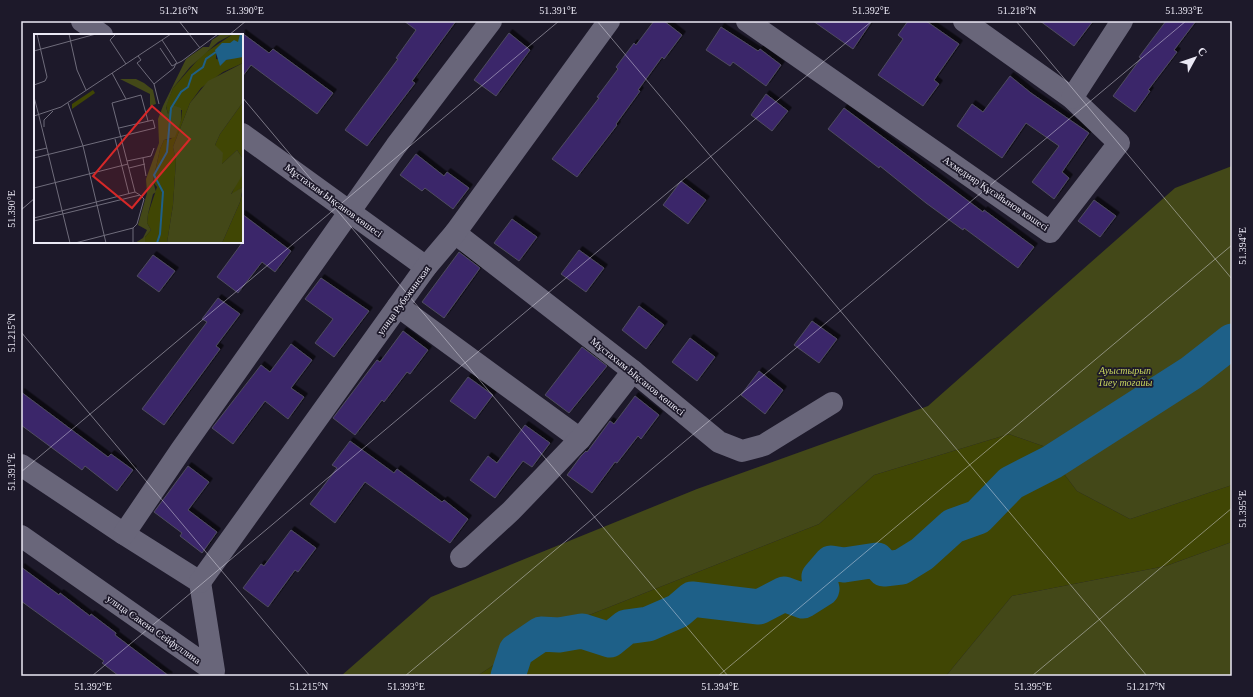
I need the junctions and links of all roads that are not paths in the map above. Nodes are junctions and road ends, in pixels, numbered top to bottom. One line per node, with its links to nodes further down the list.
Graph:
1 (82, 21): 7 (street)
2 (491, 21): 10 (street)
3 (608, 21): 11 (street, улица Рубежинская)
4 (747, 21): 8 (street, Ахмедияр Құсайынов көшесі)
5 (964, 21): 8 (street, Ахмедияр Құсайынов көшесі)
6 (1122, 21): 8 (street)
7 (101, 34)
8 (1072, 98)
9 (243, 135): 10 (street, Мұстахым Ықсанов көшесі)
10 (352, 211): 12 (street, Мұстахым Ықсанов көшесі); 18 (street)
11 (455, 233): 12 (street, улица Рубежинская); 14 (street, Мұстахым Ықсанов көшесі)
12 (426, 267): 13 (street, улица Рубежинская)
13 (398, 306): 16 (street); 21 (street, улица Рубежинская)
14 (633, 371): 15 (street, Мұстахым Ықсанов көшесі); 16 (street)
15 (832, 403)
16 (580, 439): 20 (street)
17 (21, 465): 18 (street)
18 (124, 534): 21 (street)
19 (21, 536): 22 (street, улица Сакена Сейфуллина)
20 (461, 557)
21 (200, 582): 22 (street, улица Сакена Сейфуллина)
22 (215, 673)

